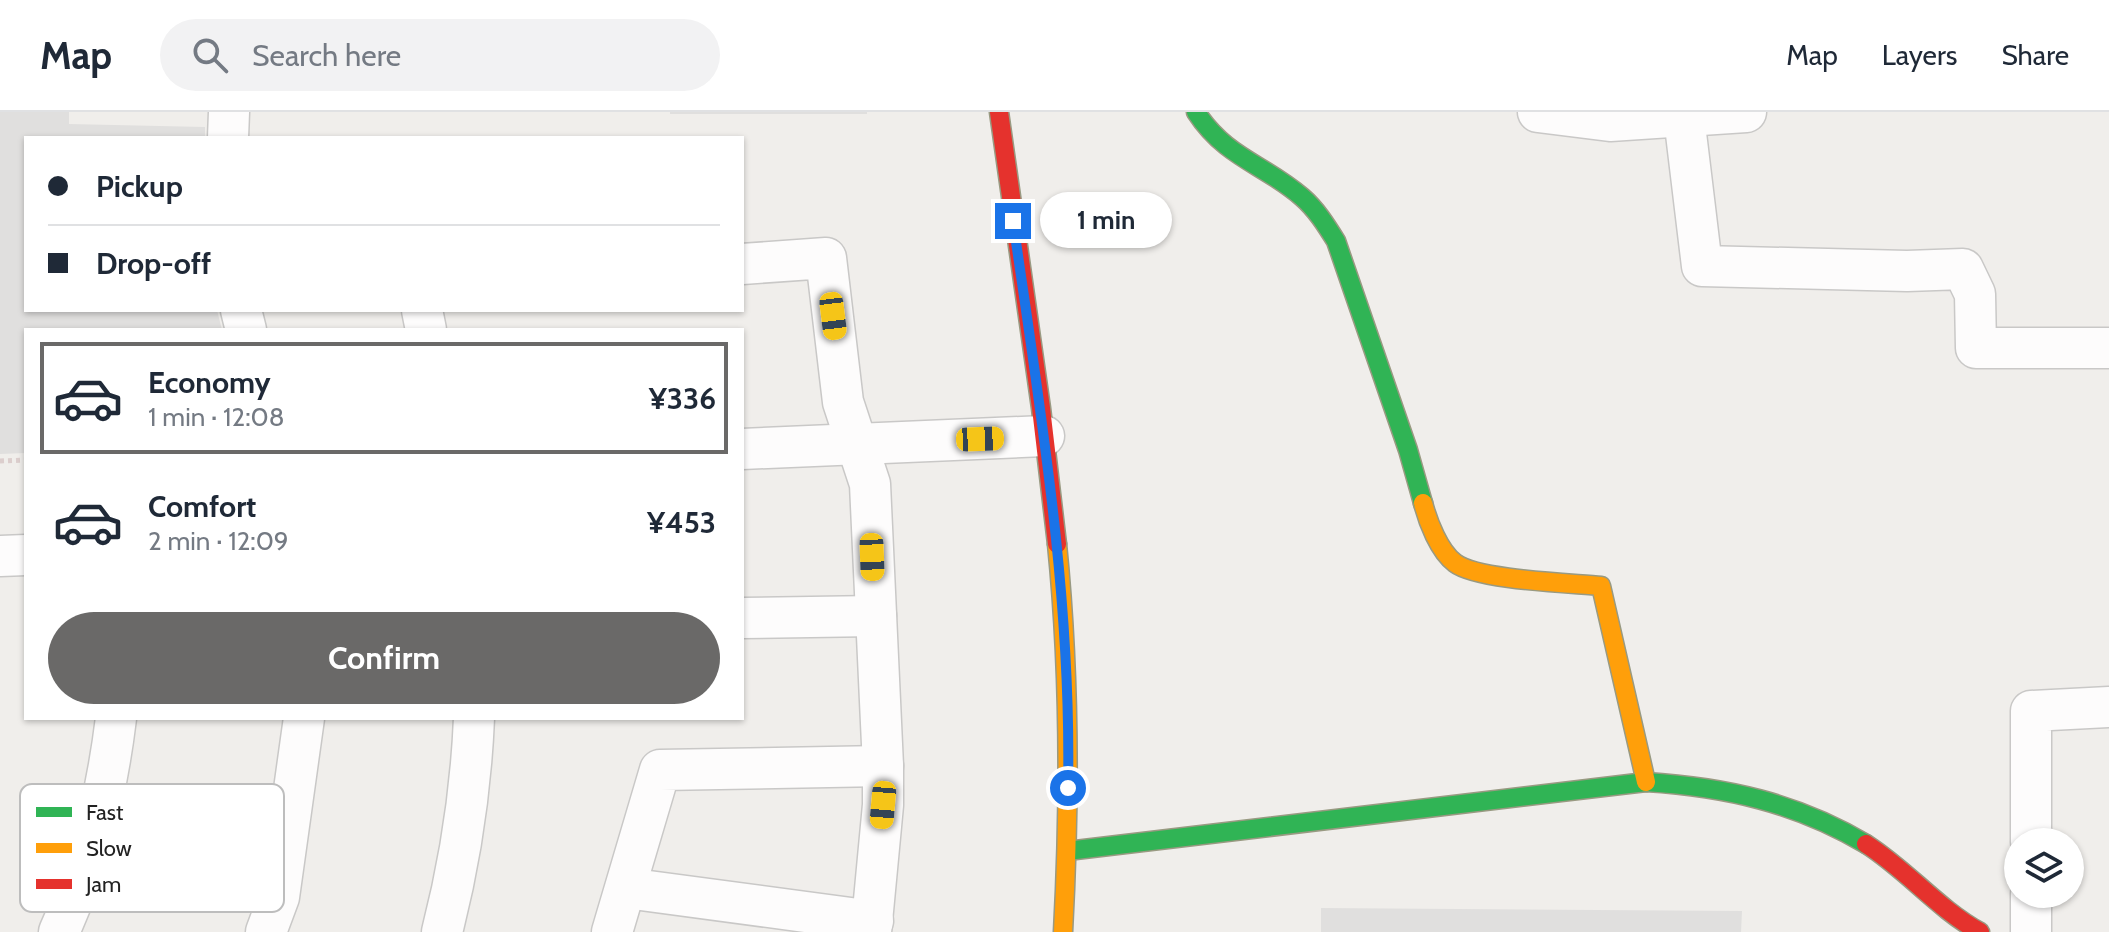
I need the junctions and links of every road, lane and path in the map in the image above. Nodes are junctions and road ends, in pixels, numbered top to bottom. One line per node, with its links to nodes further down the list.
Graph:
1 (229, 112): 7 (street)
2 (999, 112): 10 (street)
3 (1196, 112): 24 (street)
4 (1538, 112): 6 (street)
5 (1746, 112): 6 (street)
6 (1684, 117): 9 (street)
7 (228, 136)
8 (744, 264): 11 (street)
9 (2109, 348)
10 (1044, 436): 11 (street); 27 (street)
11 (857, 444): 12 (street); 17 (street)
12 (744, 449)
13 (24, 460): 14 (path)
14 (0, 461)
15 (24, 555): 16 (street)
16 (0, 556)
17 (876, 616): 18 (street); 23 (street)
18 (744, 618)
19 (2109, 707): 26 (street)
20 (116, 720): 25 (street)
21 (304, 720): 28 (street)
22 (474, 720): 36 (street)
23 (883, 766): 29 (street); 33 (street)
24 (1646, 782): 27 (street); 39 (street)
25 (106, 784)
26 (2031, 828)
27 (1067, 851): 38 (street)
28 (284, 861)
29 (626, 888): 33 (street); 37 (street)
30 (2031, 908): 40 (street)
31 (67, 912): 34 (street)
32 (273, 912): 35 (street)
33 (872, 926)
34 (59, 932)
35 (266, 932)
36 (442, 932)
37 (612, 932)
38 (1063, 932)
39 (1980, 932)
40 (2031, 932)

